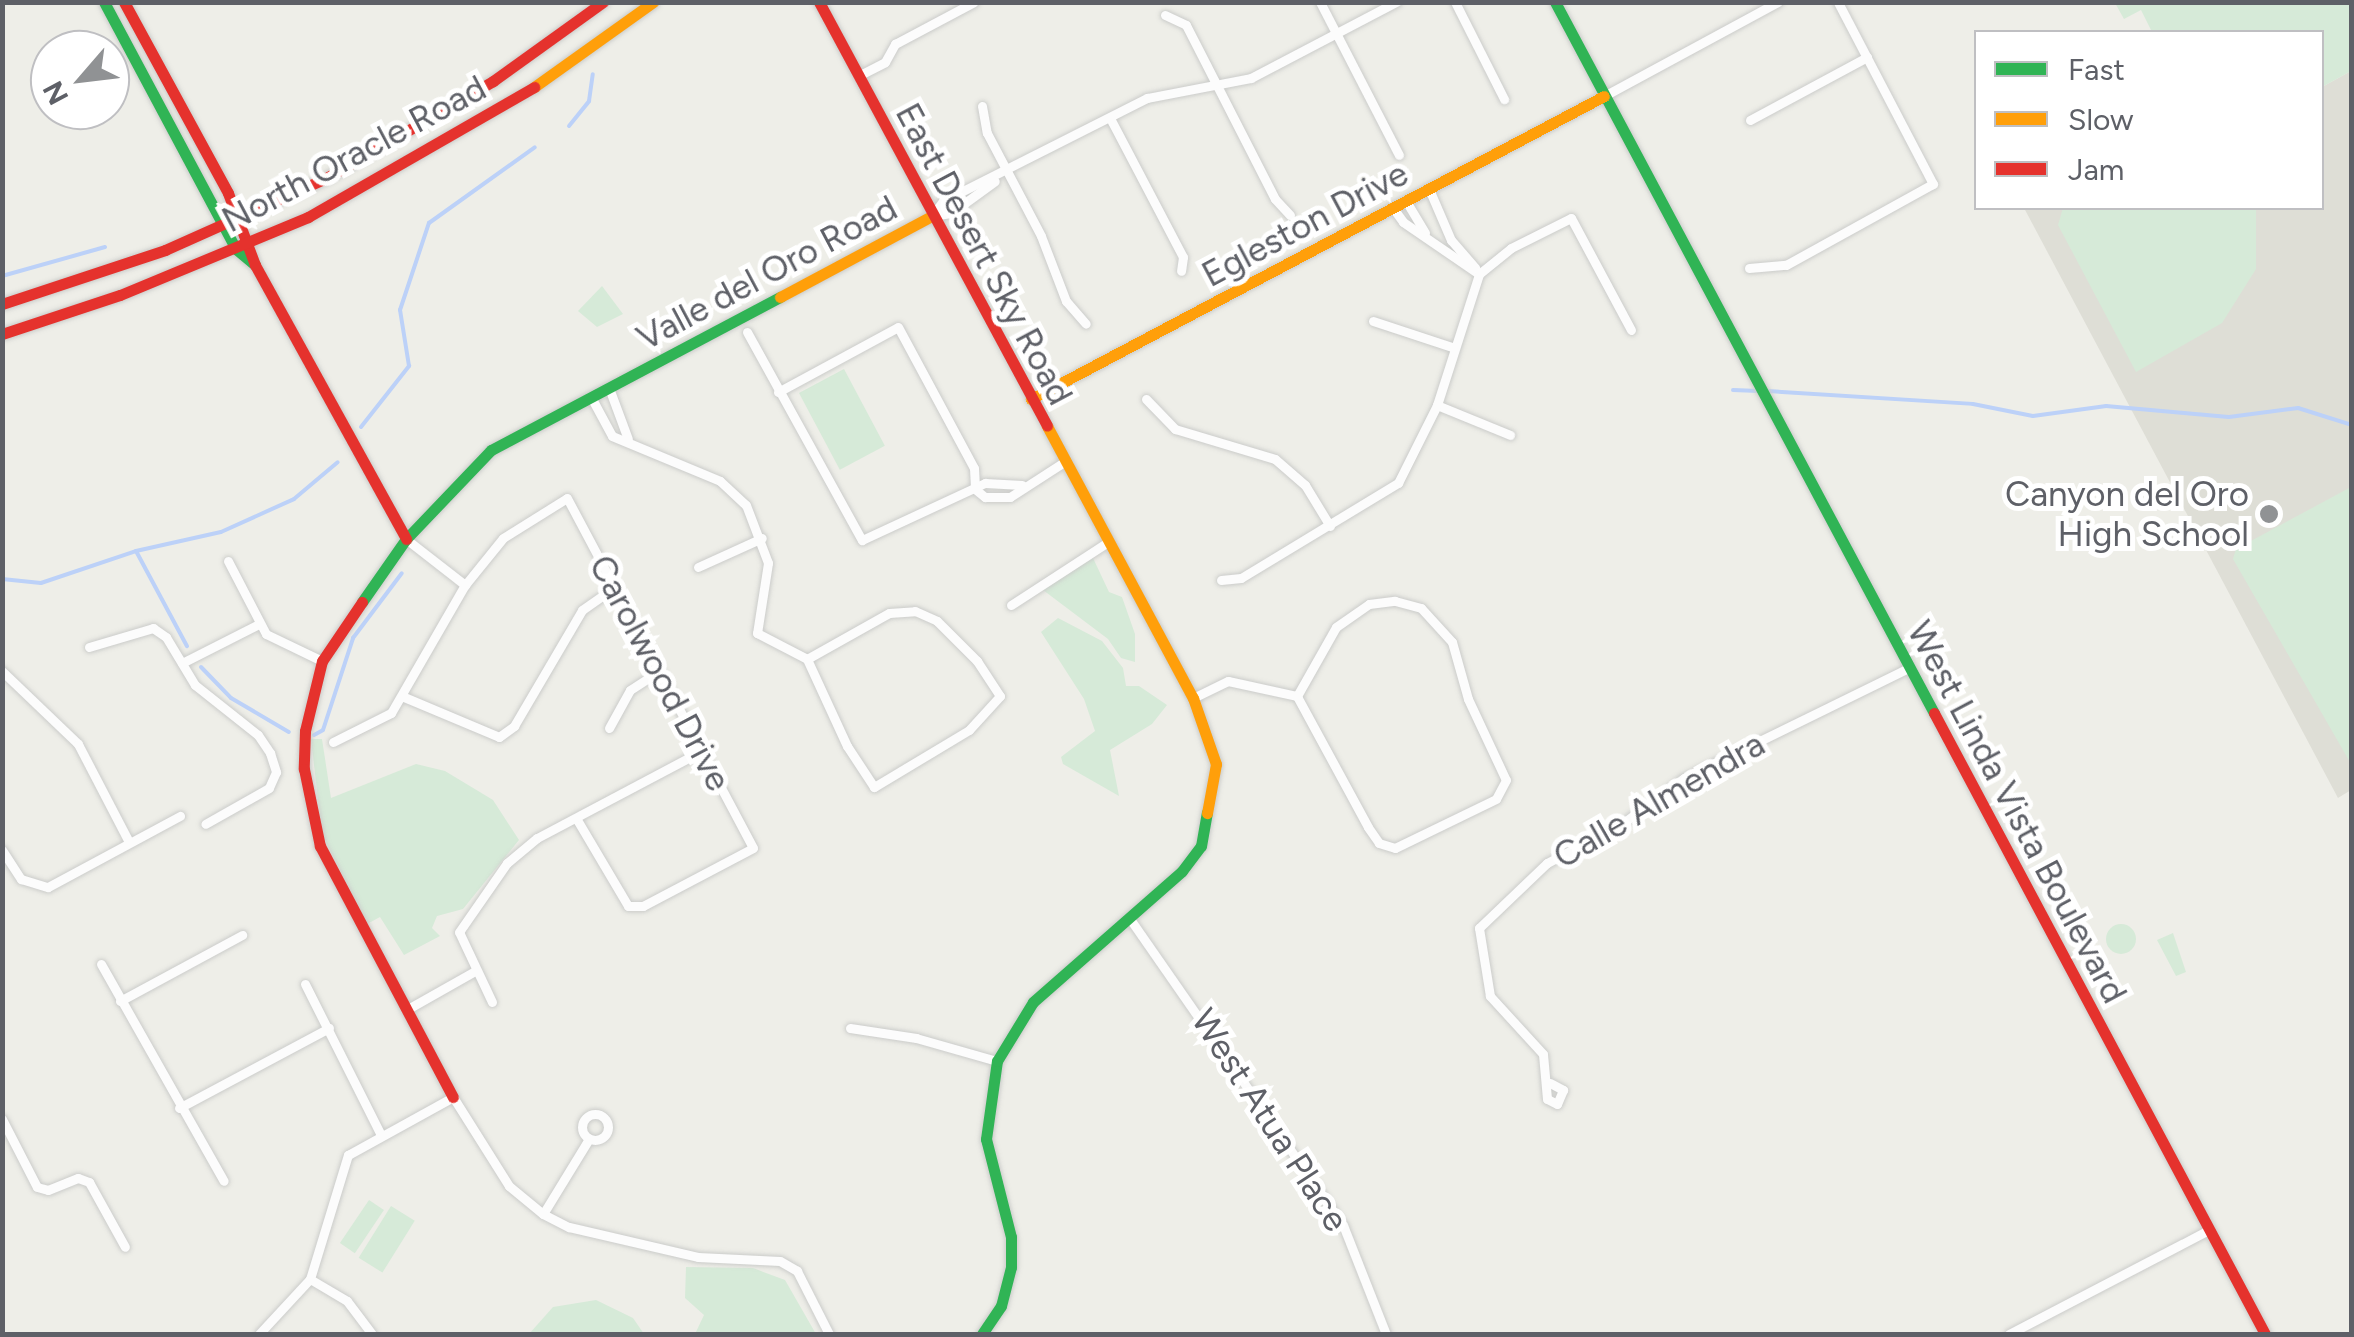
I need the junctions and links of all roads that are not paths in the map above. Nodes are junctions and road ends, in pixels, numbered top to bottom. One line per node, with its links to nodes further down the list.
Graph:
1 (104, 2): 19 (main road)
2 (124, 2): 18 (main road)
3 (604, 2): 33 (main road, North Oracle Road)
4 (654, 2): 36 (main road, North Oracle Road)
5 (819, 2): 16 (main road, East Desert Sky Road)
6 (974, 2): 16 (street)
7 (1320, 2): 14 (street)
8 (1396, 2): 14 (street)
9 (1454, 2): 21 (street)
10 (1554, 2): 20 (main road, West Linda Vista Boulevard)
11 (1778, 2): 20 (street)
12 (1838, 2): 15 (street)
13 (1165, 15): 17 (street)
14 (1336, 33): 17 (street); 25 (street)
15 (1868, 57): 24 (street); 39 (street)
16 (858, 76): 31 (main road, East Desert Sky Road)
17 (1219, 84): 23 (street); 32 (street)
18 (168, 86): 19 (main road); 33 (main road)
19 (153, 96): 34 (main road)
20 (1604, 96): 27 (main road, Egleston Drive); 75 (main road, West Linda Vista Boulevard)
21 (1504, 99)
22 (982, 106): 26 (street)
23 (1110, 118): 26 (street); 40 (street)
24 (1750, 120)
25 (1399, 156)
26 (1008, 174): 31 (street); 44 (street)
27 (1429, 189): 28 (main road, Egleston Drive); 30 (street)
28 (1406, 201): 29 (main road, Egleston Drive); 35 (street)
29 (1393, 208): 35 (street); 53 (main road, Egleston Drive)
30 (1440, 215): 35 (street); 41 (street)
31 (932, 216): 49 (main road, Valle del Oro Road); 53 (main road, East Desert Sky Road)
32 (1290, 216)
33 (239, 217): 34 (main road, North Oracle Road); 36 (main road)
34 (222, 224): 37 (main road); 42 (main road, North Oracle Road)
35 (1425, 233): 41 (street)
36 (251, 243): 37 (main road, North Oracle Road); 38 (main road)
37 (236, 249): 38 (main road); 47 (main road, North Oracle Road)
38 (255, 265): 63 (main road)
39 (1749, 268)
40 (1181, 271)
41 (1479, 274): 45 (street); 48 (street)
42 (2, 304)
43 (1373, 321): 48 (street)
44 (1086, 324)
45 (1632, 330)
46 (747, 332): 50 (street)
47 (2, 334)
48 (1452, 348): 54 (street)
49 (610, 388): 51 (main road, Valle del Oro Road); 56 (street)
50 (778, 392): 59 (street); 59 (street)
51 (591, 398): 56 (street); 63 (main road, Valle del Oro Road)
52 (1146, 399): 60 (street)
53 (1030, 400): 57 (main road, East Desert Sky Road)
54 (1437, 405): 55 (street); 60 (street)
55 (1510, 434)
56 (628, 439): 62 (street)
57 (1064, 462): 58 (street); 61 (main road, East Desert Sky Road)
58 (1022, 485): 59 (street); 59 (street)
59 (974, 488)
60 (1330, 526): 66 (street)
61 (1105, 536): 69 (street); 80 (main road, East Desert Sky Road)
62 (762, 538): 65 (street); 72 (street)
63 (406, 539): 67 (street); 73 (main road, Valle del Oro Road)
64 (228, 562): 70 (street)
65 (698, 567)
66 (1221, 580)
67 (465, 585): 68 (street, Carolwood Drive); 79 (street)
68 (614, 588): 77 (street, Carolwood Drive); 79 (street)
69 (1011, 604)
70 (257, 624): 73 (street); 74 (street)
71 (89, 647): 74 (street)
72 (807, 658): 72 (street)
73 (322, 661): 96 (main road)
74 (182, 663): 86 (street)
75 (1909, 668): 100 (street, Calle Almendra); 108 (main road, West Linda Vista Boulevard)
76 (2, 671): 87 (street)
77 (658, 672): 81 (street); 83 (street, Carolwood Drive)
78 (1297, 696): 78 (street); 80 (street)
79 (404, 697): 82 (street)
80 (1193, 698): 89 (main road, East Desert Sky Road)
81 (608, 728)
82 (333, 742)
83 (703, 750): 85 (street); 85 (street, Carolwood Drive)
84 (180, 816): 87 (street)
85 (576, 818): 92 (street)
86 (206, 824)
87 (129, 842): 88 (street)
88 (2, 850)
89 (1130, 919): 99 (main road, East Desert Sky Road); 115 (street, West Atua Place)
90 (242, 935): 94 (street)
91 (101, 964): 94 (street)
92 (475, 971): 95 (street); 96 (street)
93 (305, 984): 97 (street)
94 (120, 1000): 102 (street)
95 (492, 1002)
96 (406, 1010): 101 (main road)
97 (329, 1028): 102 (street); 104 (street)
98 (850, 1028): 99 (street)
99 (997, 1061): 114 (main road)
100 (1550, 1084)
101 (453, 1097): 104 (street); 107 (street)
102 (179, 1108): 106 (street)
103 (2, 1120): 109 (street)
104 (381, 1135): 110 (street)
105 (589, 1138): 107 (street)
106 (224, 1181)
107 (543, 1214): 113 (street)
108 (2209, 1230): 116 (street); 117 (main road, West Linda Vista Boulevard)
109 (125, 1247)
110 (310, 1279): 111 (street); 112 (street)
111 (260, 1334)
112 (372, 1334)
113 (829, 1334)
114 (982, 1334)
115 (1386, 1334)
116 (2009, 1334)
117 (2265, 1334)

